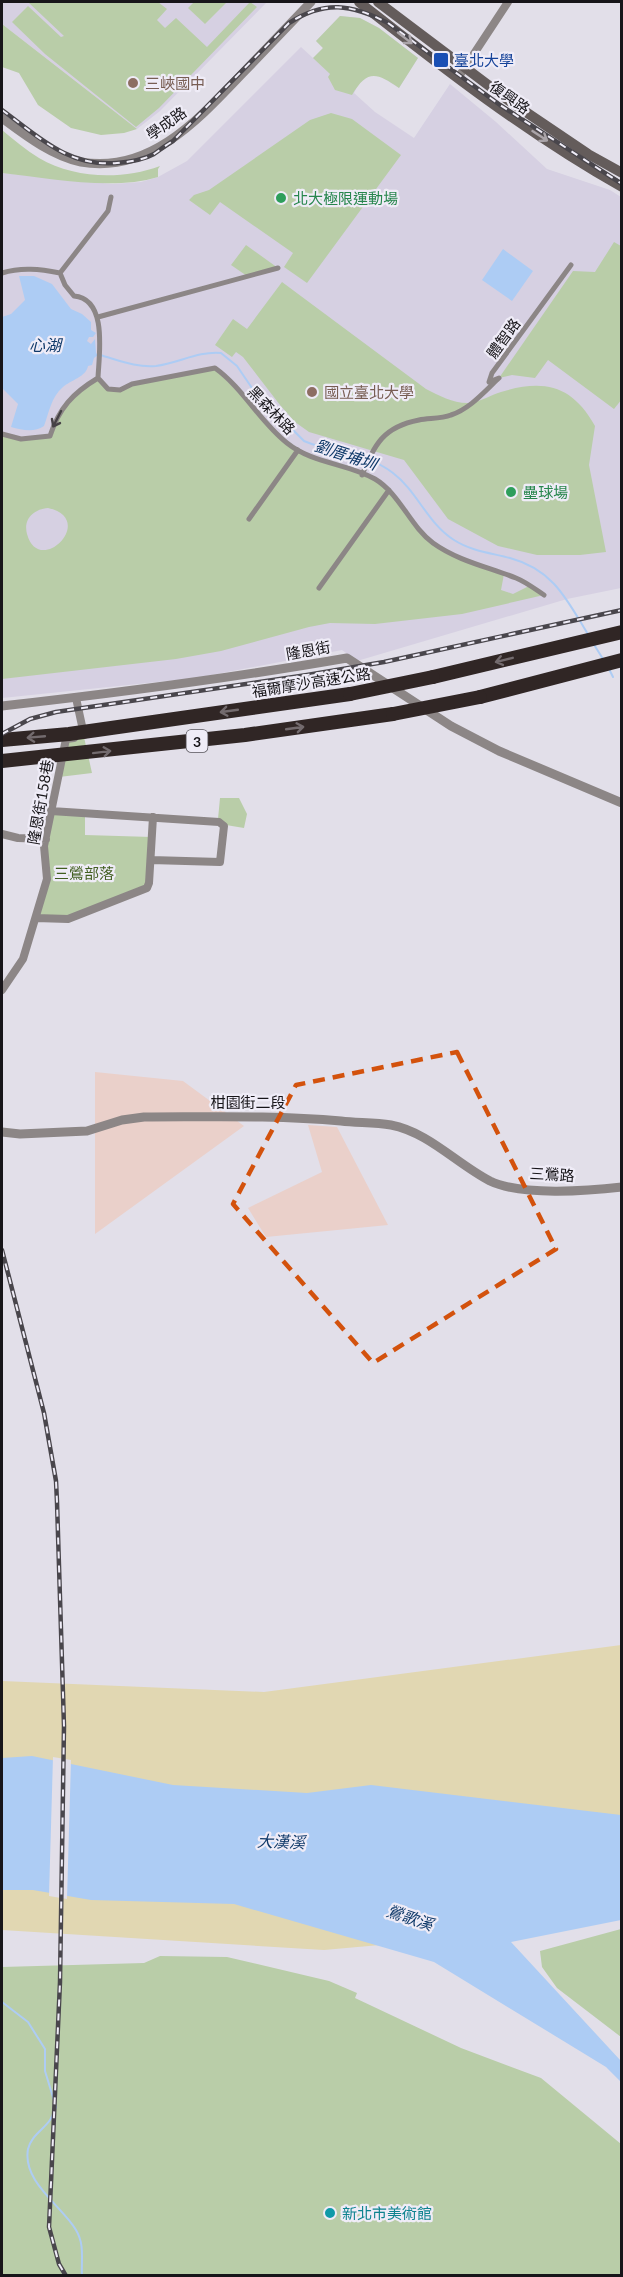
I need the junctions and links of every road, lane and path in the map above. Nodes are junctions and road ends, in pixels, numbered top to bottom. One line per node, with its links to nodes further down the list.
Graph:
1 (311, 2): 7 (street, 學成路)
2 (359, 2): 6 (main road, 復興路, one-way to 6)
3 (378, 2): 5 (main road, 復興路)
4 (508, 2): 5 (street)
5 (465, 68): 6 (street); 8 (main road, 復興路)
6 (458, 78): 9 (main road, 復興路, one-way to 9)
7 (2, 118)
8 (621, 173)
9 (621, 187)
10 (111, 197): 14 (street)
11 (571, 266): 19 (street, 體智路)
12 (278, 268): 15 (street)
13 (2, 273): 14 (street)
14 (60, 273): 15 (street)
15 (98, 317): 16 (street)
16 (98, 378): 17 (street, one-way to 17); 18 (street, 黑森林路)
17 (2, 434)
18 (298, 450): 19 (street, 黑森林路); 21 (street)
19 (362, 475): 20 (street, 黑森林路)
20 (389, 490): 22 (street); 23 (street, 黑森林路)
21 (249, 519)
22 (320, 588)
23 (544, 595)
24 (621, 632): 28 (highway, 福爾摩沙高速公路 / 3, one-way to 28, bridge)
25 (615, 662): 30 (highway, 3, one-way to 25, bridge)
26 (76, 698): 27 (street, 隆恩街); 28 (street); 32 (street, 隆恩街)
27 (2, 706)
28 (83, 732): 29 (highway, 福爾摩沙高速公路 / 3, one-way to 29); 30 (street, 隆恩街158巷)
29 (2, 740)
30 (63, 756): 31 (highway, 3); 33 (street, 隆恩街158巷)
31 (2, 761)
32 (621, 803)
33 (51, 811): 34 (street); 36 (street, 隆恩街158巷)
34 (153, 817): 37 (street); 37 (street)
35 (2, 834): 36 (street)
36 (46, 838): 38 (street, 隆恩街158巷)
37 (151, 860): 38 (street)
38 (36, 918): 39 (street, 隆恩街158巷)
39 (2, 990)
40 (2, 1132): 41 (street, 柑園街二段)
41 (482, 1176): 42 (street, 三鶯路)
42 (621, 1187)

